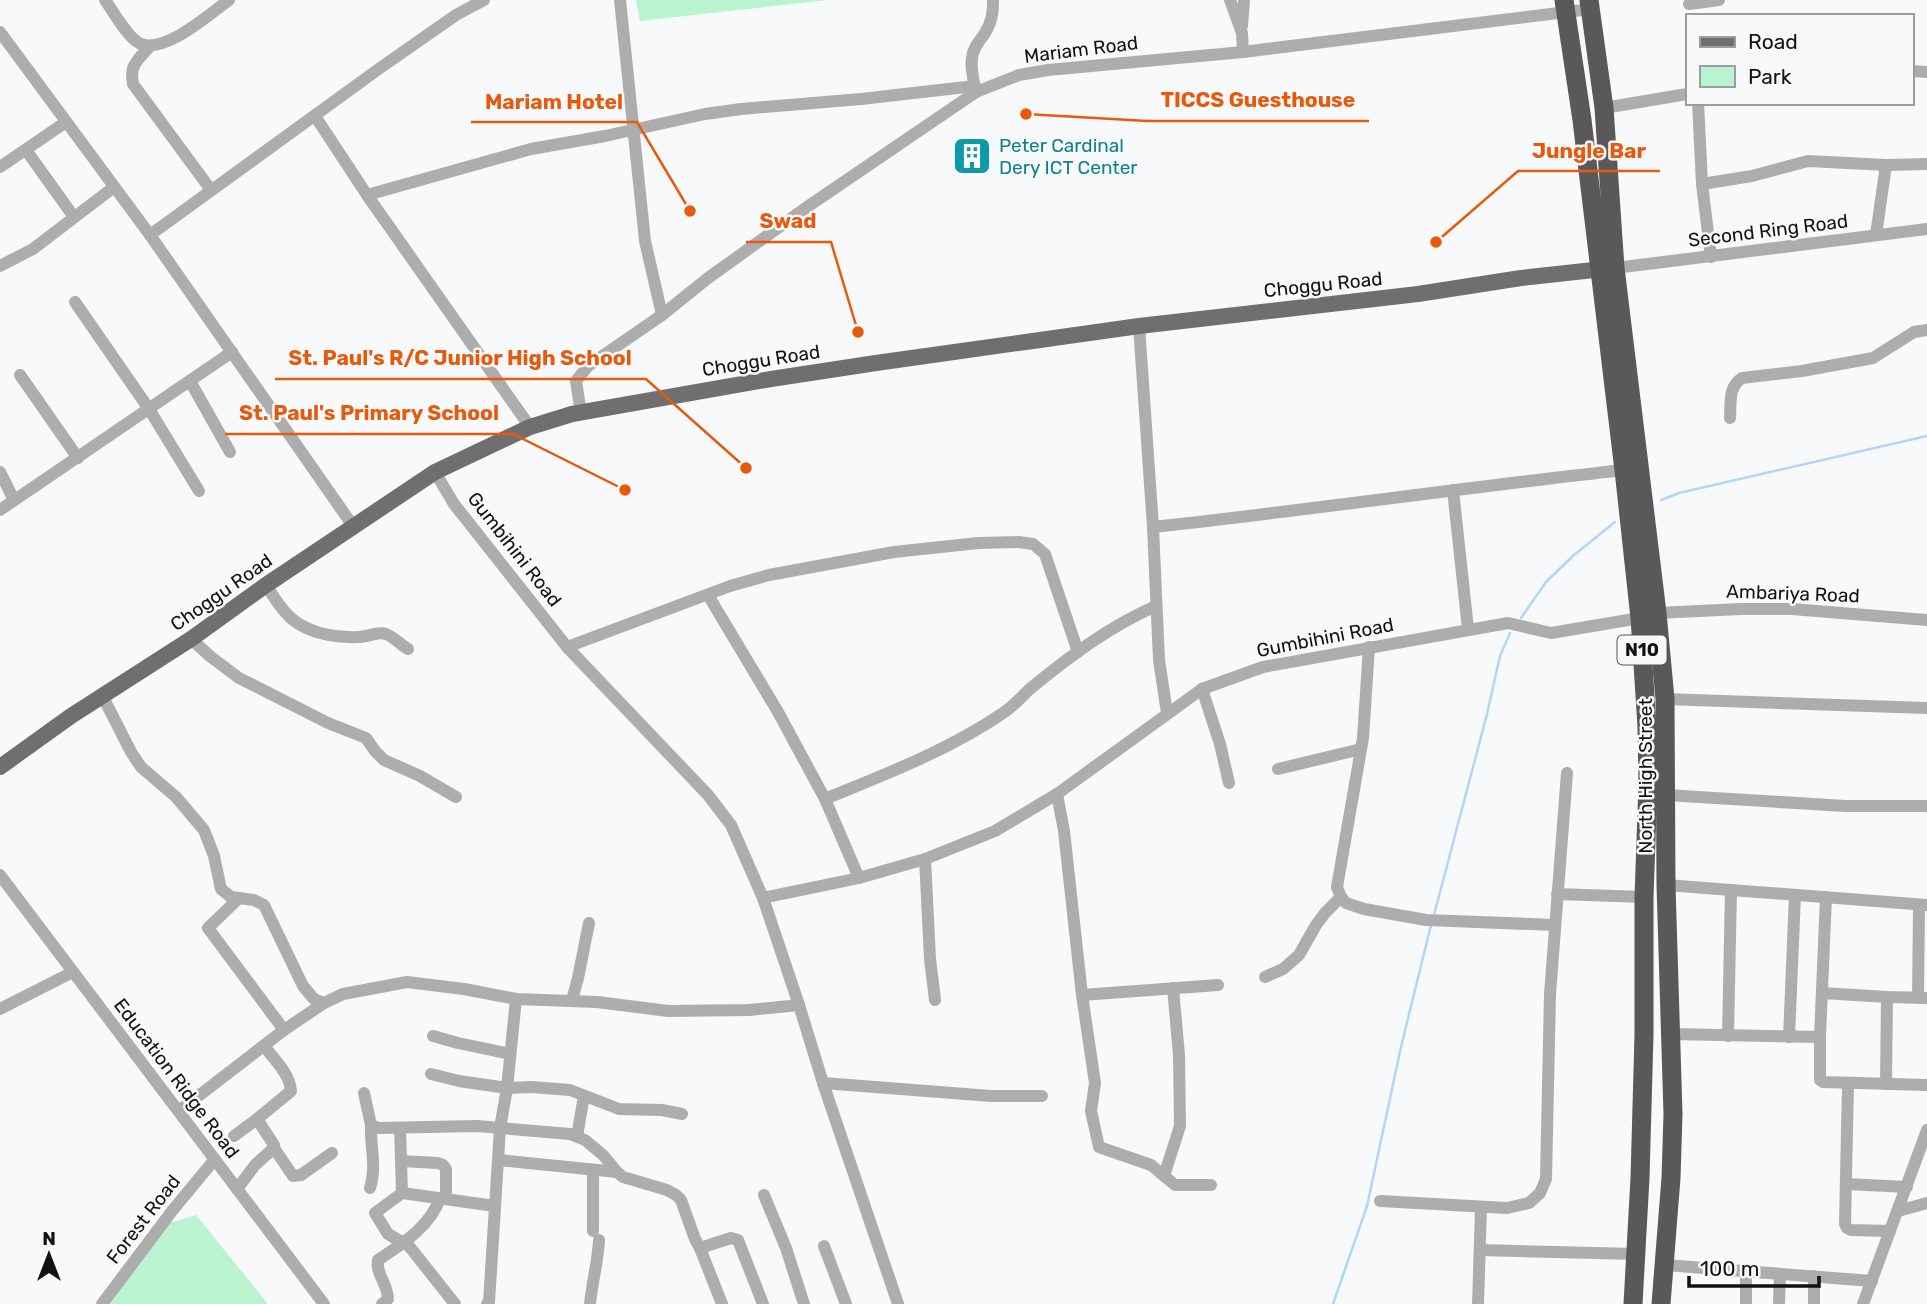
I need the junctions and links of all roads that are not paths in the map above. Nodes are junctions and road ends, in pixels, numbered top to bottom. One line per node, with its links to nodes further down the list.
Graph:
1 (105, 0): 14 (street)
2 (229, 0): 14 (street)
3 (484, 0): 20 (street)
4 (620, 0): 22 (street)
5 (993, 0): 16 (street)
6 (1230, 0): 12 (street)
7 (1244, 0): 12 (street)
8 (1719, 0): 11 (street)
9 (1589, 5): 10 (street, Mariam Road); 19 (highway, North High Street / N10)
10 (1565, 6): 15 (street, Mariam Road); 37 (highway, North High Street / N10)
11 (1689, 7)
12 (1241, 33): 15 (street)
13 (2, 37): 21 (street)
14 (149, 47): 29 (street)
15 (1243, 52): 16 (street, Mariam Road)
16 (976, 89): 22 (street); 39 (street, Mariam Road)
17 (1686, 94): 19 (street)
18 (1698, 105): 27 (street)
19 (1604, 108): 37 (highway, North High Street / N10)
20 (315, 116): 29 (street); 30 (street)
21 (66, 122): 23 (street); 28 (street)
22 (634, 129): 30 (street); 39 (street)
23 (26, 150): 26 (street); 31 (street)
24 (1927, 164): 25 (street)
25 (1886, 166): 27 (street); 34 (street)
26 (0, 167)
27 (1702, 184): 35 (street)
28 (114, 187): 31 (street); 33 (street)
29 (211, 190): 33 (street)
30 (367, 195): 48 (street)
31 (74, 217): 36 (street)
32 (1927, 229): 34 (street, Second Ring Road)
33 (150, 235): 42 (street)
34 (1876, 236): 35 (street, Second Ring Road)
35 (1711, 257): 37 (street, Second Ring Road)
36 (0, 267)
37 (1607, 268): 40 (main road, Choggu Road); 51 (highway, North High Street / N10); 63 (highway, North High Street / N10)
38 (75, 302): 45 (street)
39 (662, 315): 46 (street, Mariam Road)
40 (1139, 326): 46 (main road, Choggu Road); 59 (street)
41 (1927, 330): 47 (street)
42 (232, 352): 44 (street); 58 (street)
43 (20, 375): 50 (street)
44 (190, 381): 45 (street); 49 (street)
45 (149, 410): 50 (street); 55 (street)
46 (581, 413): 48 (main road, Choggu Road)
47 (1730, 418)
48 (530, 427): 53 (main road, Choggu Road)
49 (230, 452)
50 (78, 458): 56 (street)
51 (1624, 470): 54 (street); 63 (highway, North High Street / N10)
52 (0, 472): 56 (street)
53 (435, 472): 58 (main road, Choggu Road); 68 (street, Gumbihini Road)
54 (1453, 490): 59 (street); 65 (street)
55 (199, 491)
56 (14, 500): 57 (street)
57 (0, 510)
58 (353, 526): 60 (main road, Choggu Road)
59 (1153, 527): 62 (street)
60 (266, 585): 66 (main road, Choggu Road); 69 (street)
61 (708, 595): 68 (street); 70 (street); 84 (street)
62 (1156, 606): 70 (street); 75 (street)
63 (1649, 616): 64 (street, Ambariya Road); 65 (street, Gumbihini Road); 73 (highway, North High Street / N10); 94 (highway, North High Street / N10)
64 (1927, 620)
65 (1468, 629): 67 (street, Gumbihini Road)
66 (191, 639): 72 (main road, Choggu Road); 83 (street)
67 (1369, 647): 71 (street, Gumbihini Road); 76 (street)
68 (567, 648): 96 (street, Gumbihini Road)
69 (408, 649)
70 (1078, 652): 84 (street)
71 (1202, 688): 75 (street, Gumbihini Road); 80 (street)
72 (103, 697): 77 (main road, Choggu Road); 97 (street)
73 (1665, 699): 74 (street); 82 (highway, North High Street / N10)
74 (1927, 709)
75 (1167, 713): 81 (street, Gumbihini Road)
76 (1361, 749): 78 (street); 93 (street)
77 (3, 763)
78 (1278, 769)
79 (1567, 773): 91 (street)
80 (1229, 783)
81 (1057, 794): 86 (street, Gumbihini Road); 106 (street)
82 (1666, 795): 85 (street); 89 (highway, North High Street / N10)
83 (456, 797)
84 (825, 799): 88 (street)
85 (1927, 806)
86 (925, 859): 88 (street, Gumbihini Road); 111 (street)
87 (0, 875): 101 (street, Education Ridge Road)
88 (859, 878): 96 (street, Gumbihini Road)
89 (1666, 885): 90 (street); 116 (highway, North High Street / N10)
90 (1731, 890): 92 (street); 118 (street)
91 (1557, 894): 94 (street); 100 (street)
92 (1795, 895): 95 (street); 119 (street)
93 (1341, 897): 100 (street); 102 (street)
94 (1644, 897): 134 (highway, North High Street / N10)
95 (1826, 897): 98 (street); 105 (street)
96 (762, 898): 113 (street, Gumbihini Road)
97 (239, 899): 112 (street); 115 (street)
98 (1923, 905): 108 (street)
99 (589, 923): 110 (street)
100 (1555, 925): 164 (street)
101 (73, 972): 114 (street); 132 (street, Education Ridge Road)
102 (1265, 976)
103 (1218, 985): 104 (street)
104 (1173, 988): 106 (street); 150 (street)
105 (1822, 992): 107 (street); 120 (street)
106 (1082, 995): 150 (street)
107 (1886, 998): 108 (street); 126 (street)
108 (1922, 998)
109 (516, 999): 110 (street); 112 (street); 122 (street)
110 (572, 1000): 113 (street)
111 (935, 1000)
112 (324, 1003): 115 (street)
113 (799, 1005): 124 (street, Gumbihini Road)
114 (0, 1009)
115 (284, 1030): 121 (street)
116 (1671, 1034): 118 (street); 135 (highway, North High Street / N10)
117 (433, 1036): 122 (street)
118 (1728, 1036): 119 (street)
119 (1789, 1037): 120 (street)
120 (1820, 1037): 125 (street)
121 (264, 1046): 132 (street); 136 (street)
122 (510, 1054): 128 (street)
123 (431, 1074): 128 (street)
124 (823, 1083): 131 (street); 187 (street, Gumbihini Road)
125 (1848, 1084): 126 (street); 153 (street)
126 (1886, 1084): 127 (street)
127 (1927, 1085)
128 (507, 1088): 130 (street); 139 (street)
129 (364, 1093): 137 (street)
130 (584, 1096): 133 (street); 142 (street)
131 (1042, 1096)
132 (179, 1111): 145 (street, Education Ridge Road)
133 (682, 1114)
134 (1642, 1114): 135 (highway); 151 (highway, North High Street / N10)
135 (1673, 1114): 152 (highway, North High Street / N10)
136 (257, 1119): 141 (street); 143 (street)
137 (371, 1125): 138 (street); 156 (street)
138 (400, 1128): 139 (street); 147 (street)
139 (500, 1128): 142 (street); 146 (street)
140 (1927, 1130): 155 (street)
141 (234, 1136)
142 (577, 1136): 149 (street)
143 (274, 1148): 144 (street); 157 (street)
144 (332, 1153)
145 (215, 1159): 157 (street, Education Ridge Road); 178 (street, Forest Road)
146 (499, 1160): 148 (street); 163 (street)
147 (401, 1161): 158 (street); 160 (street)
148 (593, 1170): 149 (street); 182 (street)
149 (617, 1172): 169 (street)
150 (1164, 1176): 154 (street)
151 (1640, 1178): 152 (highway); 171 (highway, North High Street / N10)
152 (1671, 1178): 172 (highway, North High Street / N10)
153 (1846, 1184): 155 (street); 166 (street)
154 (1211, 1185)
155 (1907, 1186): 165 (street)
156 (370, 1188)
157 (237, 1189): 179 (street, Education Ridge Road)
158 (402, 1193): 160 (street); 167 (street)
159 (764, 1195): 185 (street)
160 (443, 1199): 163 (street); 167 (street)
161 (1380, 1201): 164 (street)
162 (1927, 1203): 165 (street)
163 (495, 1206): 177 (street)
164 (1481, 1207): 170 (street)
165 (1898, 1211): 166 (street)
166 (1890, 1231): 176 (street)
167 (404, 1242): 180 (street); 181 (street)
168 (824, 1246): 186 (street)
169 (701, 1248): 183 (street); 184 (street)
170 (1480, 1250): 171 (street); 188 (street)
171 (1636, 1254): 189 (highway, North High Street / N10)
172 (1665, 1265): 173 (street); 190 (highway, North High Street / N10)
173 (1746, 1272): 174 (street); 191 (street)
174 (1780, 1274): 175 (street); 192 (street)
175 (1814, 1276): 176 (street); 193 (street)
176 (1872, 1281): 194 (street)
177 (491, 1303)
178 (102, 1304)
179 (324, 1304)
180 (382, 1304)
181 (454, 1304)
182 (590, 1304)
183 (722, 1304)
184 (763, 1304)
185 (804, 1304)
186 (846, 1304)
187 (898, 1304)
188 (1478, 1304)
189 (1633, 1304)
190 (1661, 1304)
191 (1746, 1304)
192 (1779, 1304)
193 (1814, 1304)
194 (1863, 1304)

